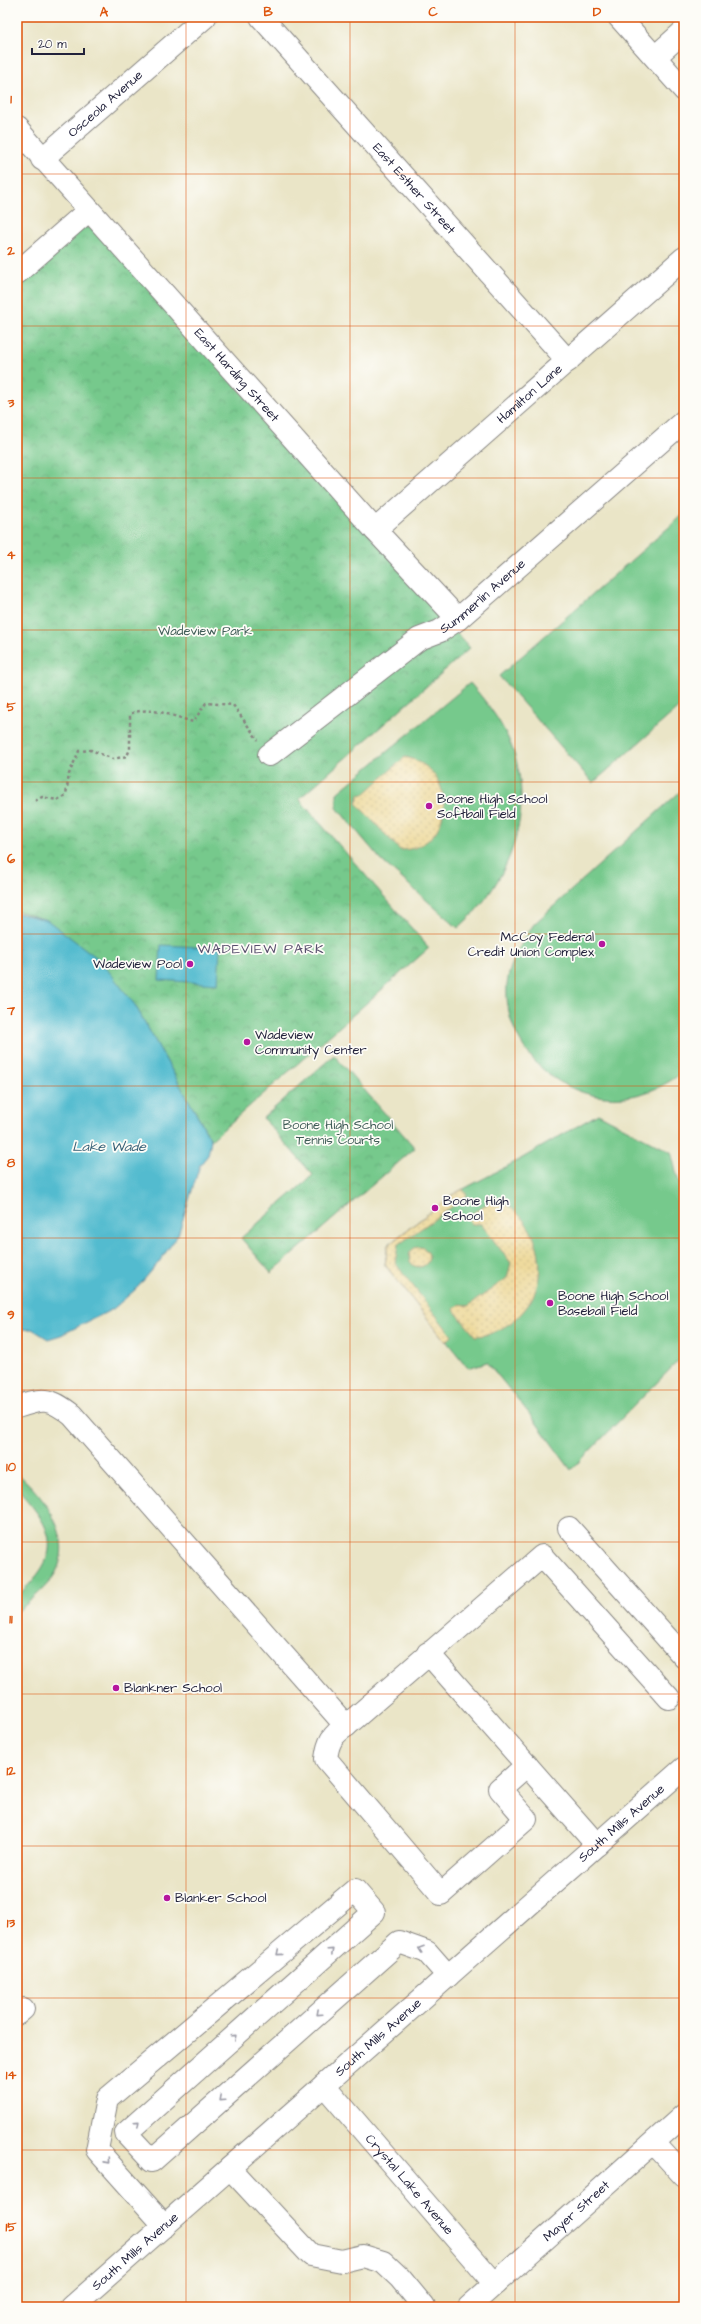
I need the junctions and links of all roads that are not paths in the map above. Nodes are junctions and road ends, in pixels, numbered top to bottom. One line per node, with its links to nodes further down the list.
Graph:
1 (205, 17): 8 (street, Osceola Avenue)
2 (261, 17): 12 (street, East Esther Street)
3 (619, 17): 5 (street)
4 (684, 31): 5 (street)
5 (655, 57): 6 (street)
6 (684, 90)
7 (17, 129): 8 (street, East Harding Street)
8 (42, 159): 9 (street, East Harding Street)
9 (89, 210): 11 (street); 14 (street, East Harding Street)
10 (684, 258): 12 (street, Hamilton Lane)
11 (17, 273)
12 (568, 361): 14 (street, Hamilton Lane)
13 (684, 421): 15 (street, Summerlin Avenue)
14 (376, 530): 15 (street, East Harding Street)
15 (458, 619): 16 (street, Summerlin Avenue)
16 (269, 755)
17 (17, 1407): 22 (street)
18 (569, 1528): 20 (street)
19 (428, 1653): 21 (street); 22 (street); 23 (street)
20 (684, 1657)
21 (669, 1698)
22 (346, 1726): 23 (street)
23 (527, 1765): 25 (street)
24 (684, 1768): 25 (street, South Mills Avenue)
25 (596, 1845): 26 (street, South Mills Avenue)
26 (448, 1976): 27 (street, South Mills Avenue); 32 (street, one-way to 32)
27 (324, 2085): 30 (street, South Mills Avenue); 33 (street, Crystal Lake Avenue)
28 (684, 2115): 29 (street, Mayer Street)
29 (654, 2142): 31 (street); 33 (street, Mayer Street)
30 (230, 2168): 32 (street, South Mills Avenue); 35 (street)
31 (684, 2176)
32 (165, 2226): 34 (street, South Mills Avenue)
33 (495, 2284): 36 (street, Mayer Street)
34 (72, 2307)
35 (424, 2307)
36 (469, 2307)

